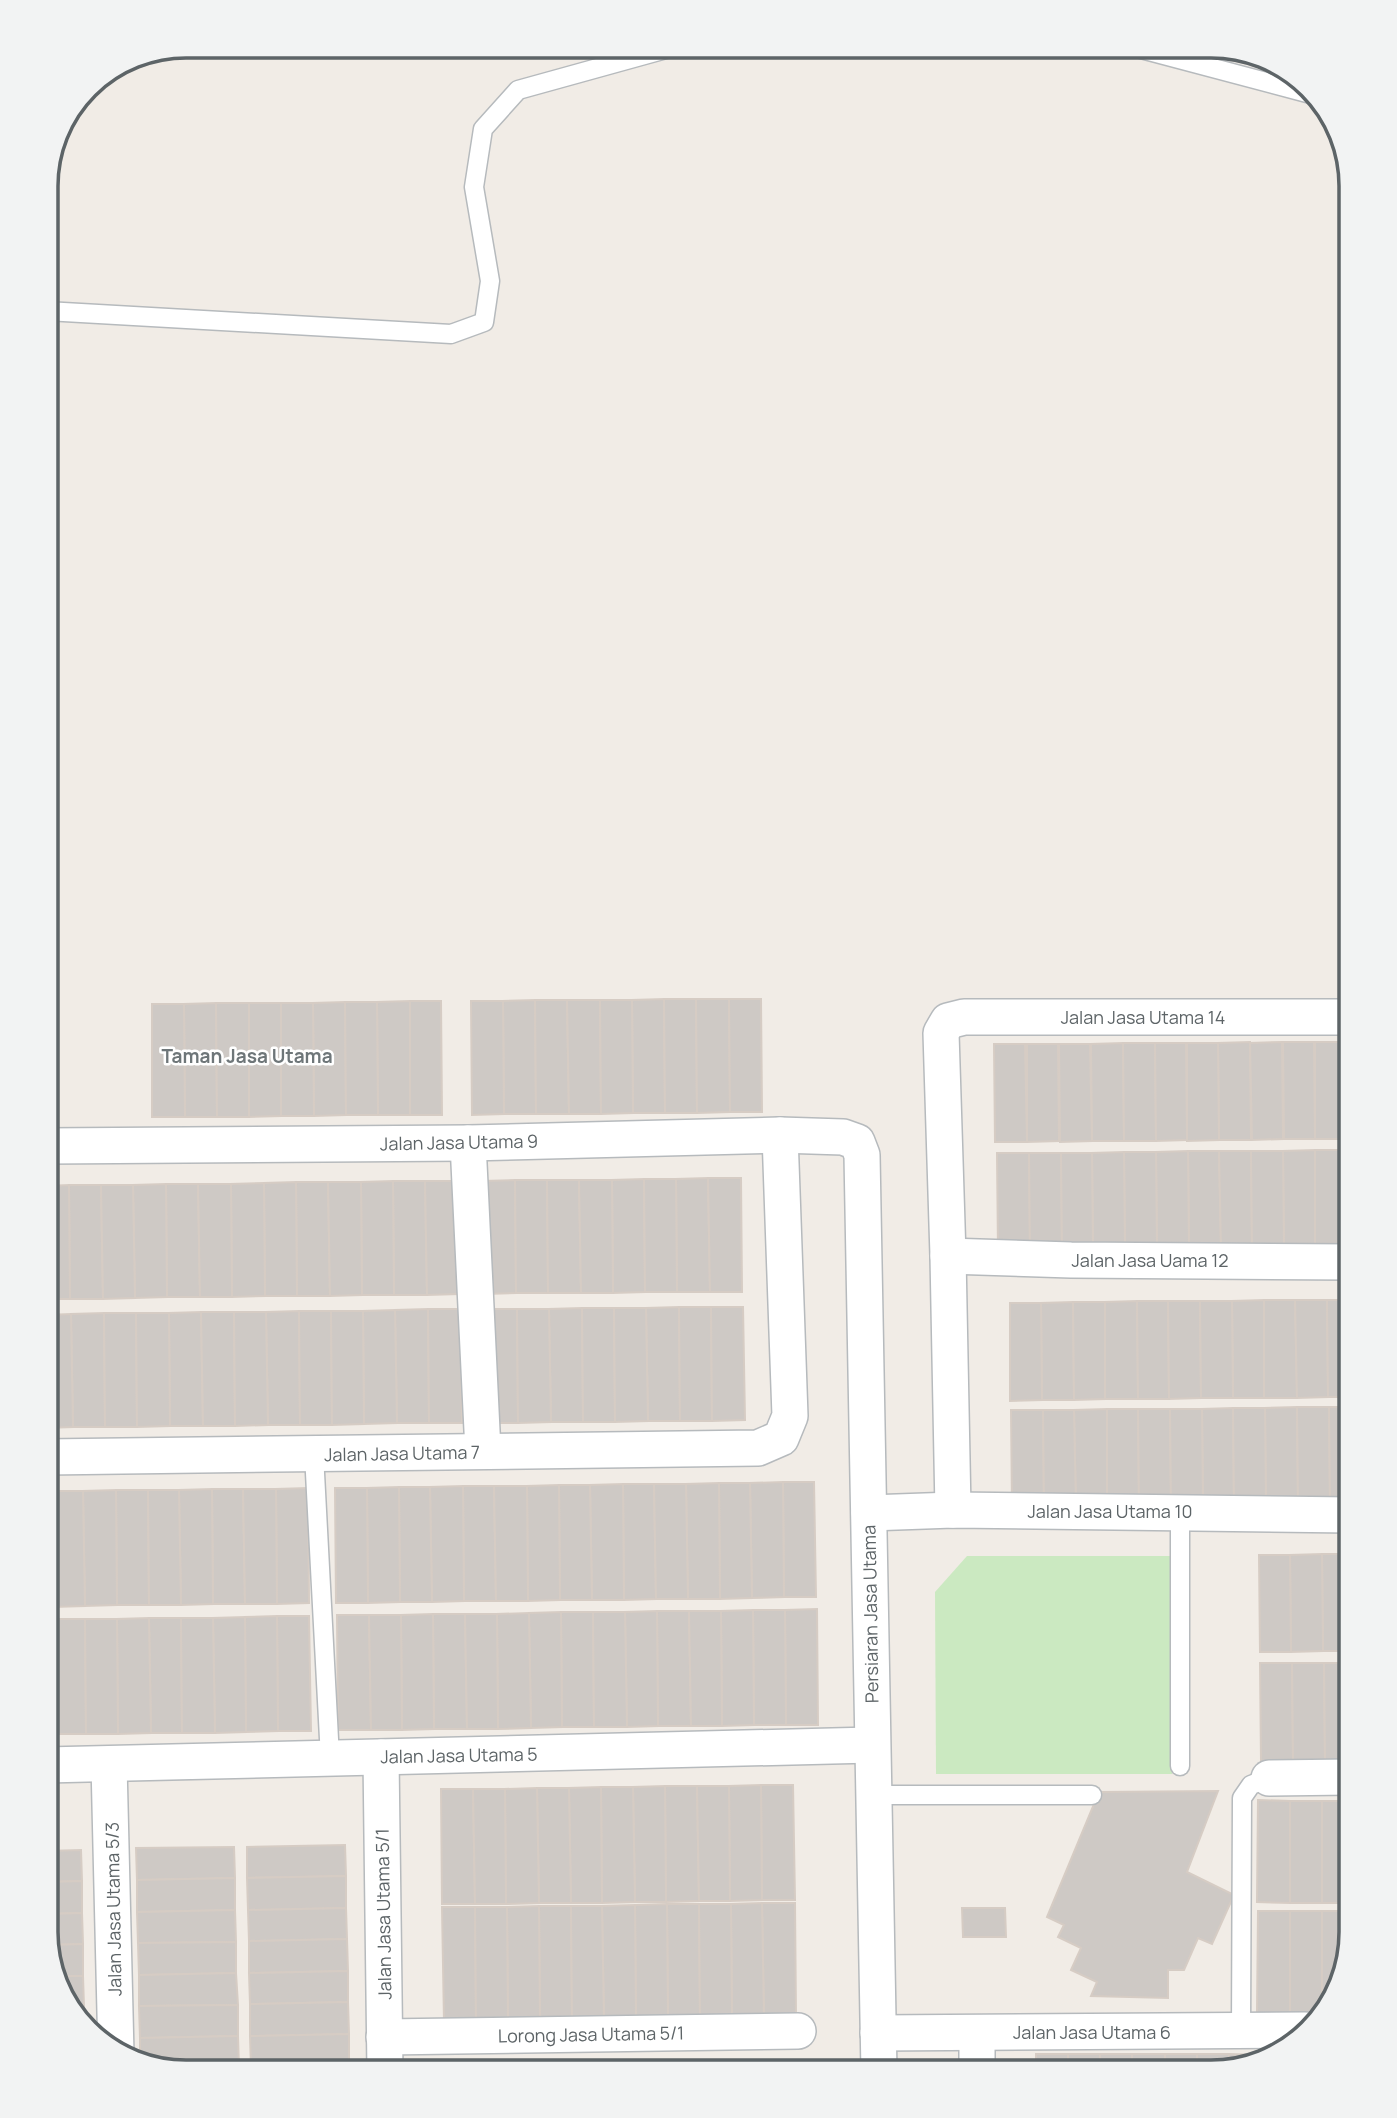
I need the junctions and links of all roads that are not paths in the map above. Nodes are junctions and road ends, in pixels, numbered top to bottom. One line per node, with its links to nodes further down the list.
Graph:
1 (634, 58): 4 (lane)
2 (1175, 58): 3 (lane)
3 (1296, 90)
4 (58, 312)
5 (1339, 1017): 10 (street, Jalan Jasa Utama 14)
6 (780, 1135): 7 (street, Jalan Jasa Utama 9); 9 (street, Jalan Jasa Utama 9); 12 (street, Jalan Jasa Utama 7)
7 (468, 1143): 8 (street, Jalan Jasa Utama 9); 12 (street)
8 (58, 1146)
9 (862, 1156): 17 (street, Persiaran Jasa Utama)
10 (948, 1256): 11 (street, Jalan Jasa Uama 12); 15 (street)
11 (1339, 1262)
12 (483, 1451): 13 (street, Jalan Jasa Utama 7)
13 (314, 1454): 14 (street, Jalan Jasa Utama 7); 21 (lane)
14 (58, 1457)
15 (953, 1510): 16 (street, Jalan Jasa Utama 10); 17 (street, Jalan Jasa Utama 10)
16 (1180, 1512): 18 (street, Jalan Jasa Utama 10); 24 (lane)
17 (870, 1513): 19 (street, Persiaran Jasa Utama)
18 (1339, 1515)
19 (872, 1745): 20 (street, Jalan Jasa Utama 5); 27 (street, Persiaran Jasa Utama)
20 (381, 1757): 21 (street, Jalan Jasa Utama 5); 34 (street, Jalan Jasa Utama 5/1)
21 (330, 1758): 22 (street, Jalan Jasa Utama 5)
22 (109, 1763): 23 (street, Jalan Jasa Utama 5); 35 (street, Jalan Jasa Utama 5/3)
23 (58, 1765)
24 (1180, 1766)
25 (1339, 1777): 26 (street)
26 (1269, 1778): 29 (lane)
27 (873, 1795): 28 (lane); 32 (street, Persiaran Jasa Utama)
28 (1092, 1795)
29 (1241, 2030): 30 (street, Jalan Jasa Utama 6); 33 (street, Jalan Jasa Utama 6)
30 (1294, 2030)
31 (798, 2031): 34 (street, Lorong Jasa Utama 5/1)
32 (878, 2033): 33 (street, Jalan Jasa Utama 6); 37 (street, Persiaran Jasa Utama)
33 (977, 2033): 38 (street)
34 (384, 2037): 36 (street, Jalan Jasa Utama 5/1)
35 (116, 2039)
36 (384, 2060)
37 (879, 2060)
38 (976, 2060)

